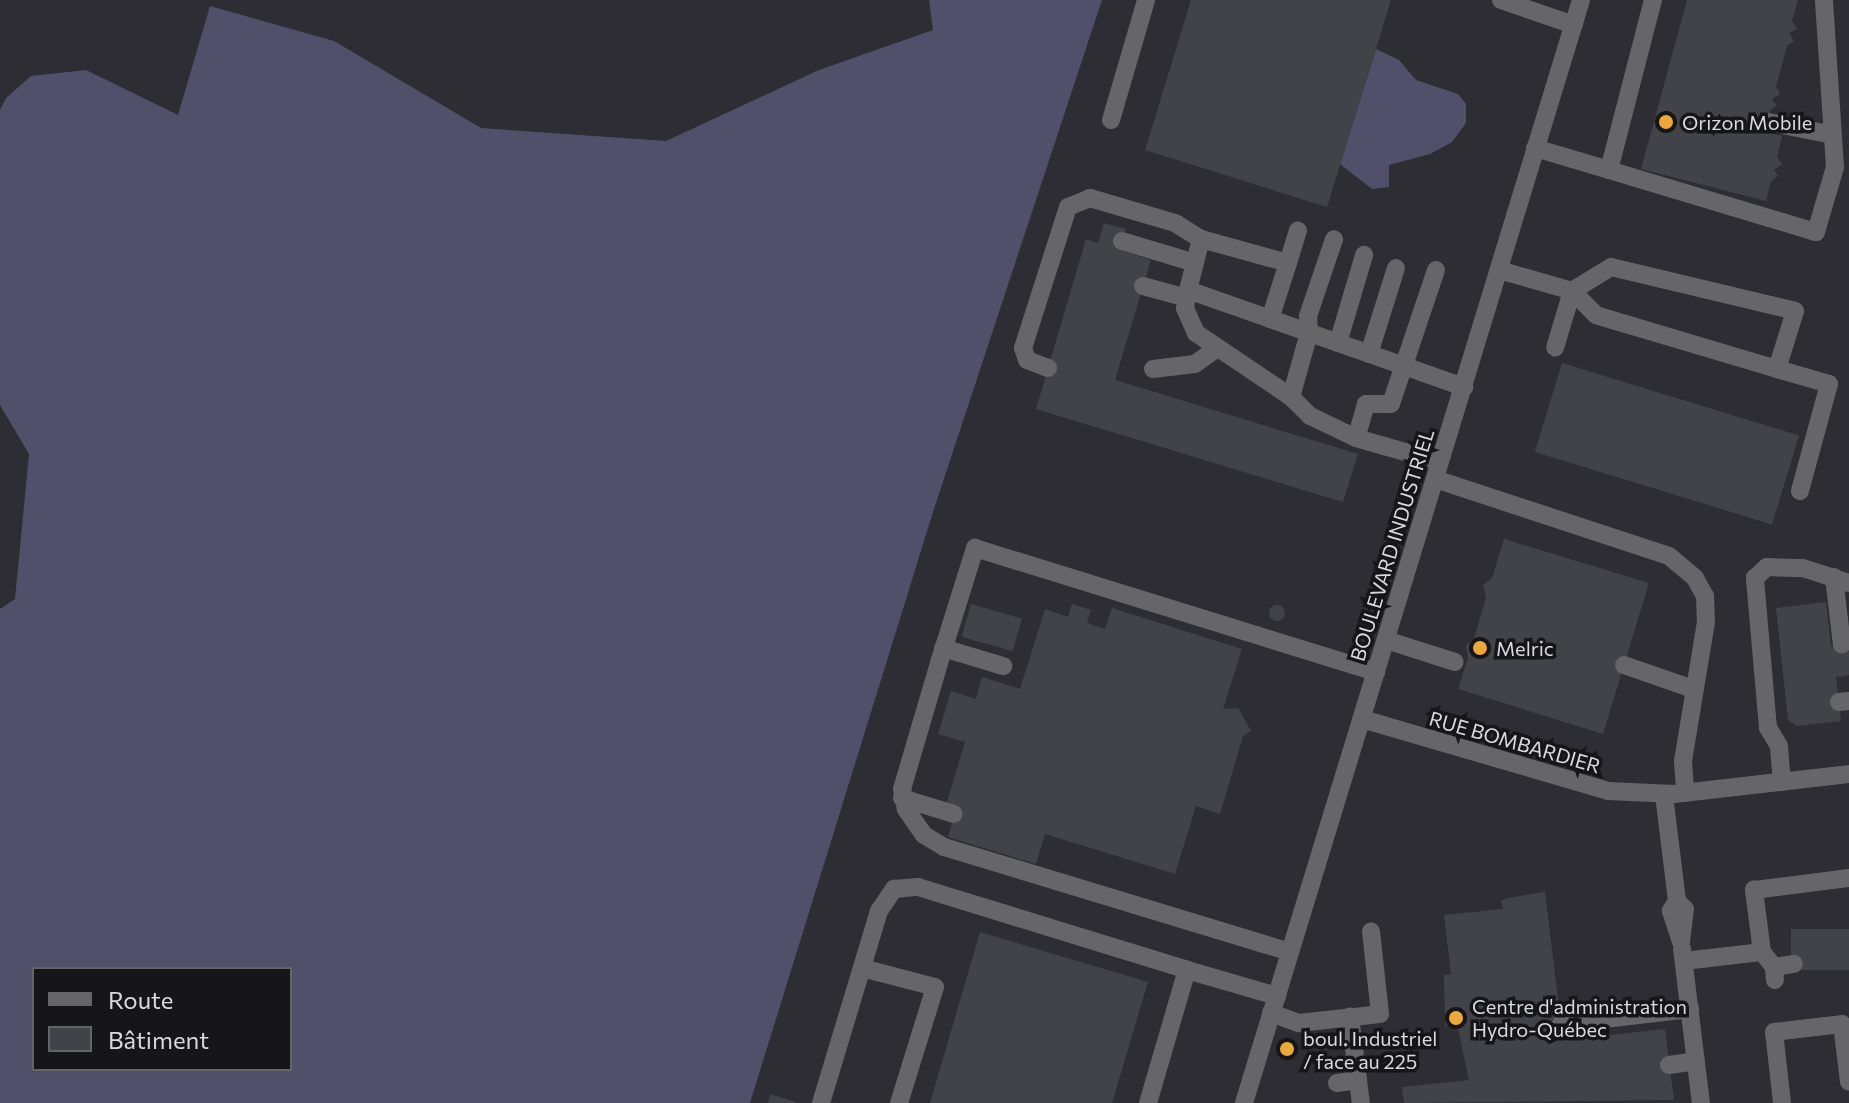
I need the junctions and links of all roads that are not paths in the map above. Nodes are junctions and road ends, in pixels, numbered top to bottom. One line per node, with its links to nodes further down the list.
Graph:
1 (1146, 0): 7 (street)
2 (1501, 0): 6 (street)
3 (1581, 0): 6 (street, BOULEVARD INDUSTRIEL)
4 (1653, 0): 11 (street)
5 (1824, 0): 9 (street)
6 (1574, 25): 10 (street, BOULEVARD INDUSTRIEL)
7 (1111, 120)
8 (1768, 122): 9 (street)
9 (1833, 135): 11 (street)
10 (1535, 148): 11 (street); 21 (street, BOULEVARD INDUSTRIEL)
11 (1609, 170)
12 (1298, 230): 18 (street)
13 (1201, 239): 17 (street); 18 (street); 31 (street)
14 (1334, 239): 26 (street)
15 (1122, 241): 17 (street)
16 (1364, 255): 27 (street)
17 (1195, 263): 24 (street)
18 (1288, 263): 25 (street)
19 (1396, 268): 30 (street)
20 (1436, 270): 32 (street)
21 (1499, 270): 23 (street); 35 (street, BOULEVARD INDUSTRIEL)
22 (1143, 286): 24 (street)
23 (1572, 291): 29 (street); 34 (street); 34 (street)
24 (1187, 294): 25 (street); 28 (street)
25 (1270, 319): 26 (street)
26 (1309, 333): 27 (street); 36 (street)
27 (1338, 343): 30 (street)
28 (1217, 348): 33 (street); 36 (street)
29 (1555, 348)
30 (1369, 354): 32 (street)
31 (1048, 368)
32 (1404, 368): 35 (street); 37 (street)
33 (1153, 369)
34 (1777, 369): 39 (street)
35 (1464, 387): 38 (street, BOULEVARD INDUSTRIEL)
36 (1291, 397): 37 (street)
37 (1356, 438): 38 (street)
38 (1438, 471): 41 (street, BOULEVARD INDUSTRIEL); 48 (street)
39 (1800, 491)
40 (1842, 580): 42 (street); 51 (street)
41 (1386, 640): 44 (street); 47 (street, BOULEVARD INDUSTRIEL)
42 (1842, 645)
43 (943, 648): 46 (street); 47 (street); 54 (street)
44 (1455, 662)
45 (1624, 665): 48 (street)
46 (1003, 666)
47 (1376, 672): 49 (street, BOULEVARD INDUSTRIEL)
48 (1693, 689): 52 (street)
49 (1362, 719): 53 (street, RUE BOMBARDIER); 58 (street, BOULEVARD INDUSTRIEL)
50 (1849, 774): 51 (street, RUE BOMBARDIER)
51 (1782, 782): 52 (street, RUE BOMBARDIER)
52 (1685, 793): 53 (street, RUE BOMBARDIER)
53 (1664, 795): 60 (street)
54 (902, 798): 55 (street); 58 (street)
55 (954, 814)
56 (1849, 878): 59 (street)
57 (1371, 931): 66 (street)
58 (1290, 952): 64 (street, BOULEVARD INDUSTRIEL)
59 (1762, 952): 60 (street); 61 (street)
60 (1684, 961): 65 (street)
61 (1794, 964)
62 (862, 968): 63 (street); 73 (street); 74 (street)
63 (1187, 970): 64 (street); 75 (street)
64 (1274, 1005): 66 (street); 76 (street, BOULEVARD INDUSTRIEL)
65 (1690, 1009): 67 (street); 68 (street)
66 (1350, 1017): 70 (street)
67 (1561, 1024)
68 (1696, 1061): 69 (street); 78 (street)
69 (1669, 1065)
70 (1358, 1080): 72 (street); 77 (street)
71 (1849, 1082): 79 (street)
72 (1337, 1083)
73 (821, 1103)
74 (899, 1103)
75 (1148, 1103)
76 (1244, 1103)
77 (1361, 1103)
78 (1701, 1103)
79 (1782, 1103)

